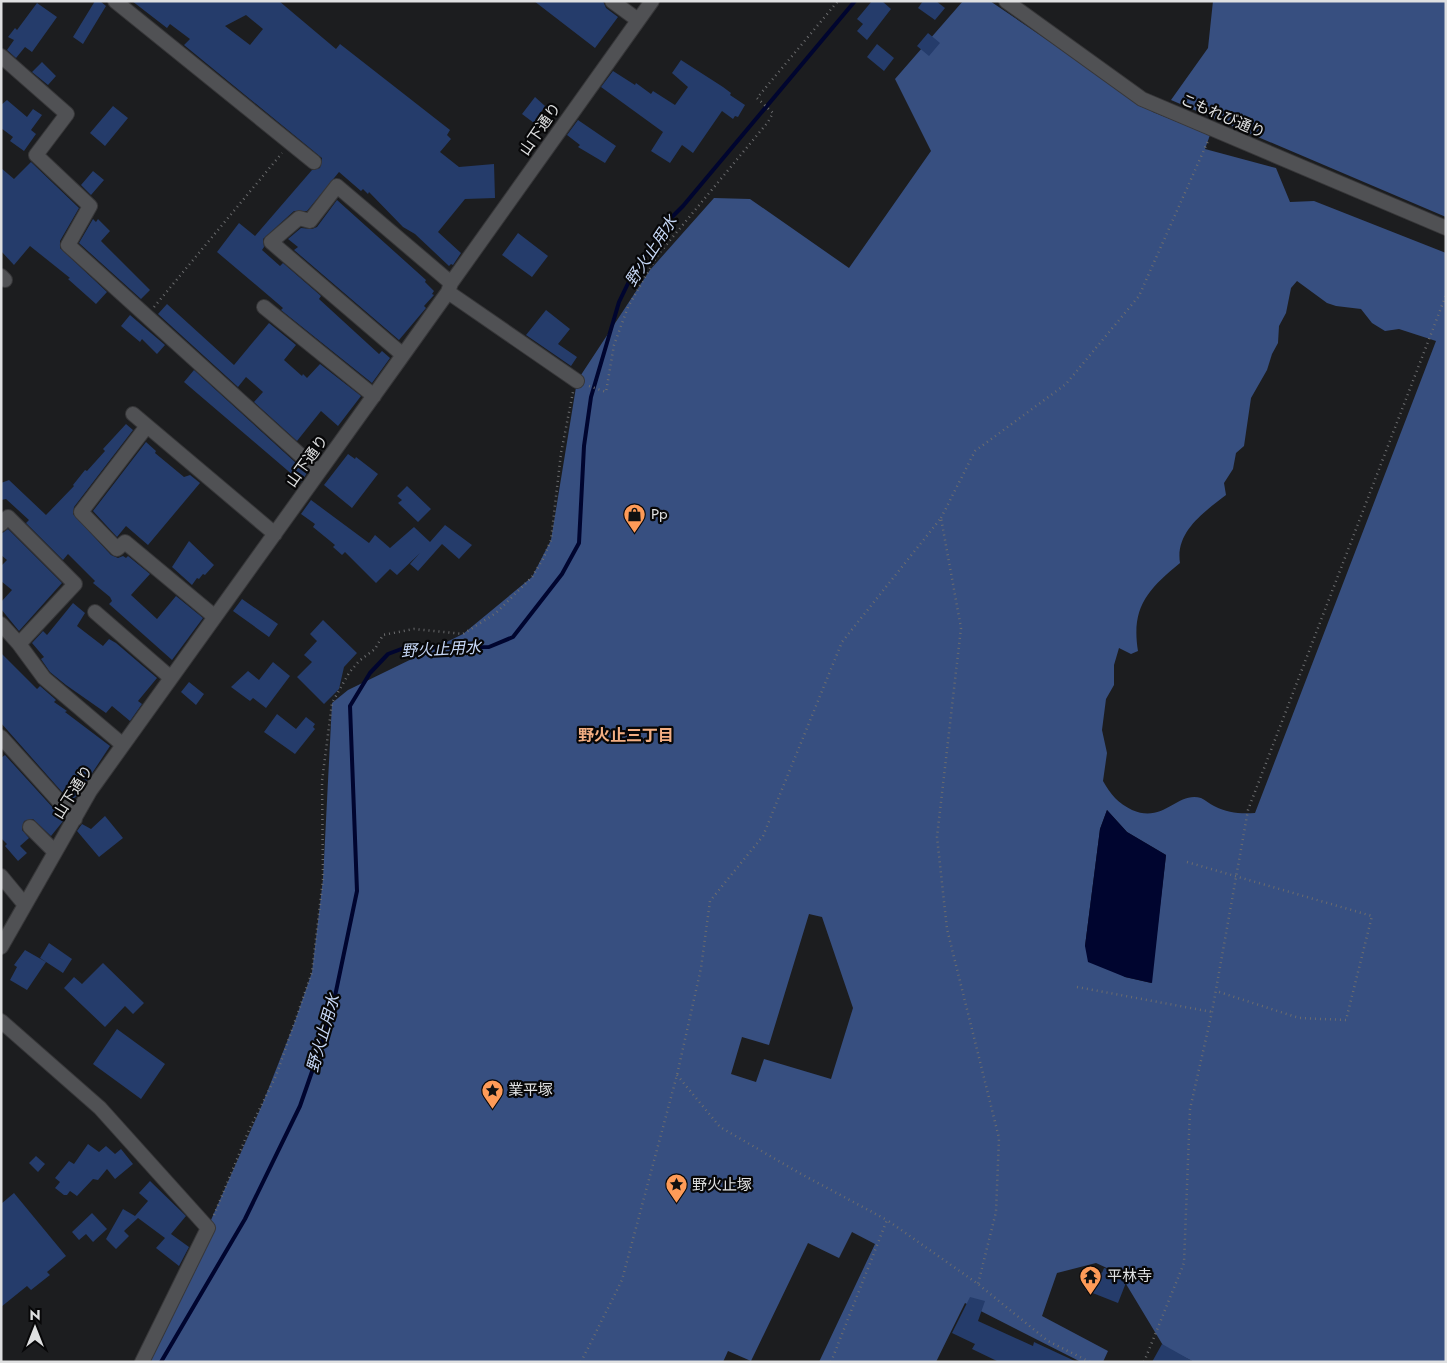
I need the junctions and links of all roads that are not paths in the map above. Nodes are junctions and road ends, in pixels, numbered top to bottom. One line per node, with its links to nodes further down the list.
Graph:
1 (115, 1): 7 (street)
2 (612, 1): 5 (street)
3 (652, 1): 5 (street, 山下通り)
4 (1006, 1): 8 (street, こもれび通り)
5 (638, 20): 9 (street, 山下通り)
6 (1, 56): 16 (street)
7 (314, 162)
8 (1446, 228)
9 (449, 288): 11 (street, 山下通り); 11 (street); 12 (street)
10 (264, 307): 13 (street)
11 (403, 355): 13 (street, 山下通り)
12 (577, 381)
13 (374, 396): 16 (street, 山下通り)
14 (133, 414): 15 (street)
15 (147, 426): 18 (street); 20 (street)
16 (319, 472): 18 (street, 山下通り)
17 (1, 524): 22 (street)
18 (275, 534): 20 (street, 山下通り)
19 (95, 612): 23 (street)
20 (215, 617): 23 (street, 山下通り)
21 (1, 624): 22 (street)
22 (19, 644): 25 (street)
23 (171, 678): 25 (street, 山下通り)
24 (1, 737): 26 (street)
25 (123, 745): 26 (street, 山下通り)
26 (74, 818): 28 (street, 山下通り)
27 (30, 827): 28 (street)
28 (56, 852): 30 (street, 山下通り)
29 (1, 876): 30 (street)
30 (25, 905): 31 (street, 山下通り)
31 (1, 947)
32 (1, 1022): 33 (street)
33 (142, 1362)

